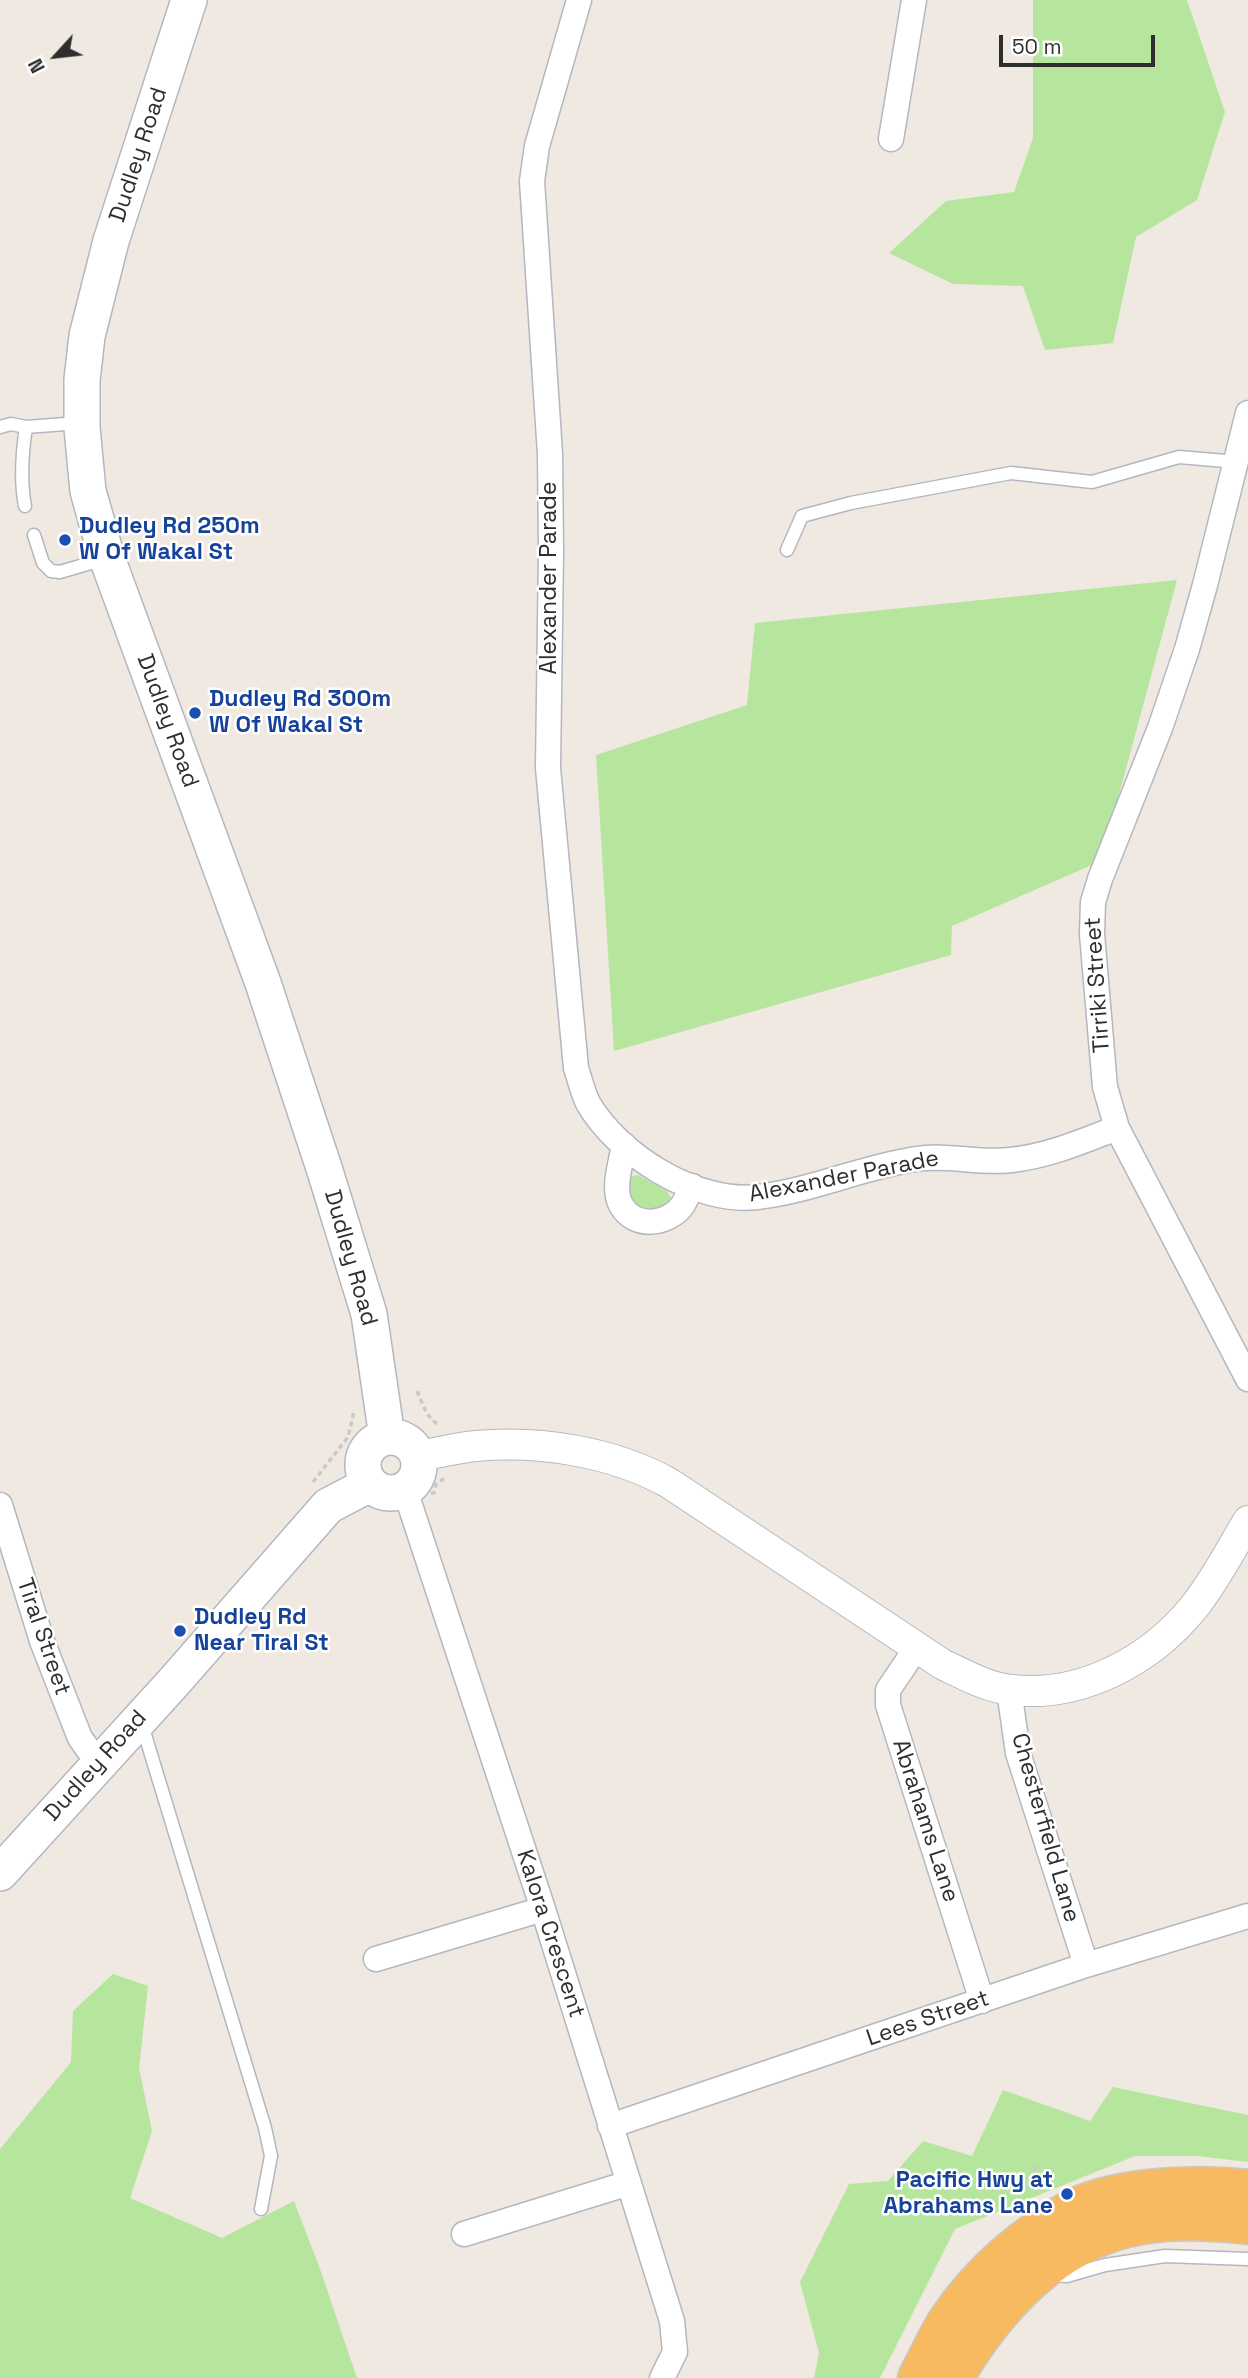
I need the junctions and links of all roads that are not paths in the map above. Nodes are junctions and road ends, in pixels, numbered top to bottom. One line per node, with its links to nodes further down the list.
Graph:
1 (189, 0): 6 (main road, Dudley Road)
2 (579, 0): 15 (street, Alexander Parade)
3 (914, 0): 4 (street)
4 (891, 139)
5 (1248, 413): 9 (street, Tirriki Street)
6 (81, 423): 8 (lane); 13 (main road, Dudley Road)
7 (0, 427): 8 (lane)
8 (26, 427): 10 (lane)
9 (1237, 462): 12 (lane); 14 (street, Tirriki Street)
10 (25, 506)
11 (34, 535): 13 (lane)
12 (787, 550)
13 (107, 558): 18 (main road, Dudley Road)
14 (1117, 1128): 16 (street, Alexander Parade); 17 (street, Tirriki Street)
15 (624, 1145): 16 (street, Alexander Parade); 16 (street)
16 (692, 1186)
17 (1248, 1379)
18 (387, 1437): 19 (main road); 20 (main road)
19 (417, 1456): 21 (main road); 24 (street)
20 (370, 1484): 21 (main road); 26 (main road, Dudley Road)
21 (417, 1492): 29 (street, Kalora Crescent)
22 (0, 1505): 27 (street, Tiral Street)
23 (1248, 1521): 25 (street)
24 (917, 1647): 25 (street); 33 (street, Abrahams Lane)
25 (1009, 1690): 32 (street, Chesterfield Lane)
26 (140, 1718): 27 (main road, Dudley Road); 37 (lane)
27 (99, 1763): 28 (main road, Dudley Road)
28 (0, 1873)
29 (543, 1909): 31 (street); 34 (street, Kalora Crescent)
30 (1248, 1916): 32 (street, Lees Street)
31 (376, 1959)
32 (1086, 1965): 33 (street, Lees Street)
33 (982, 2001): 34 (street, Lees Street)
34 (610, 2126): 35 (street, Kalora Crescent)
35 (629, 2183): 39 (street); 42 (street, Kalora Crescent)
36 (1248, 2189): 43 (highway)
37 (261, 2208)
38 (1248, 2225): 41 (highway)
39 (464, 2234)
40 (1248, 2259): 41 (lane)
41 (1038, 2275): 44 (highway)
42 (662, 2378)
43 (917, 2378)
44 (954, 2378)

